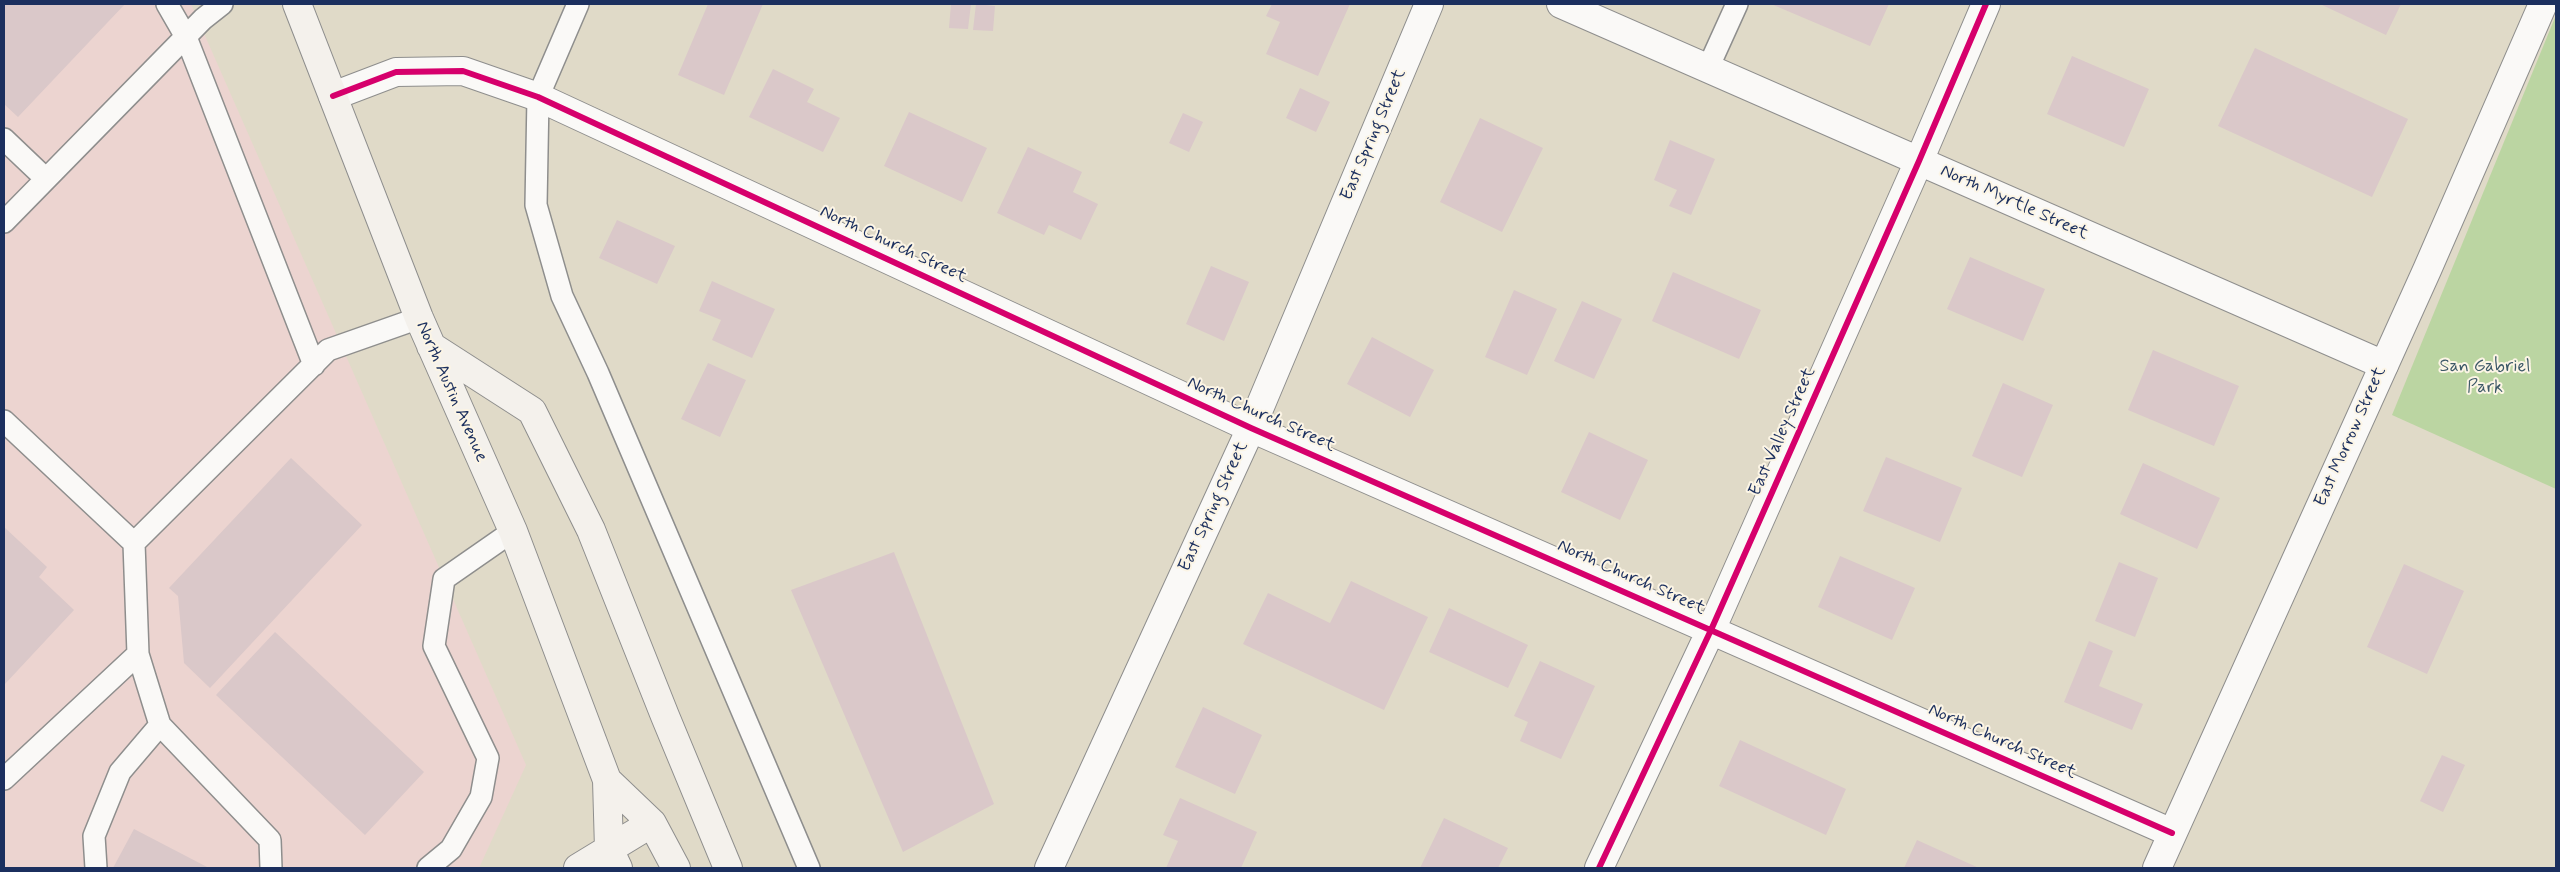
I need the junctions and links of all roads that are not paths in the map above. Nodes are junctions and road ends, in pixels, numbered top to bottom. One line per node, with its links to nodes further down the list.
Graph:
1 (167, 4): 10 (lane)
2 (222, 4): 10 (lane)
3 (297, 4): 12 (main road, North Austin Avenue)
4 (578, 4): 13 (lane)
5 (1429, 4): 23 (street, East Spring Street)
6 (1561, 4): 11 (street, North Myrtle Street)
7 (1737, 4): 11 (lane)
8 (1986, 4): 15 (street, East Valley Street)
9 (2543, 4): 21 (street, East Morrow Street)
10 (186, 37): 16 (lane); 20 (lane)
11 (1708, 68): 15 (street, North Myrtle Street)
12 (333, 96): 13 (street, North Church Street); 18 (main road, North Austin Avenue)
13 (538, 97): 23 (street, North Church Street); 40 (lane)
14 (4, 139): 16 (lane)
15 (1919, 161): 21 (street, North Myrtle Street); 26 (street, East Valley Street)
16 (46, 179): 17 (lane)
17 (4, 222)
18 (419, 318): 19 (main road, North Austin Avenue); 20 (lane)
19 (431, 346): 24 (main road, North Austin Avenue); 39 (main road)
20 (314, 365): 25 (lane)
21 (2384, 366): 32 (street, East Morrow Street)
22 (4, 421): 25 (lane)
23 (1251, 428): 26 (street, North Church Street); 41 (street, East Spring Street)
24 (513, 531): 30 (main road, North Austin Avenue); 36 (lane)
25 (134, 543): 27 (lane)
26 (1711, 630): 32 (street, North Church Street); 42 (street, East Valley Street)
27 (138, 654): 28 (lane); 29 (lane)
28 (160, 725): 34 (lane); 35 (lane)
29 (4, 779)
30 (607, 780): 31 (main road, North Austin Avenue); 33 (main road, North Austin Avenue)
31 (652, 823): 33 (main road); 38 (main road, North Austin Avenue)
32 (2172, 833): 43 (street, East Morrow Street)
33 (614, 859): 37 (main road)
34 (96, 868)
35 (271, 868)
36 (428, 868)
37 (578, 868)
38 (676, 868)
39 (728, 868)
40 (809, 868)
41 (1049, 868)
42 (1599, 868)
43 (2157, 868)

